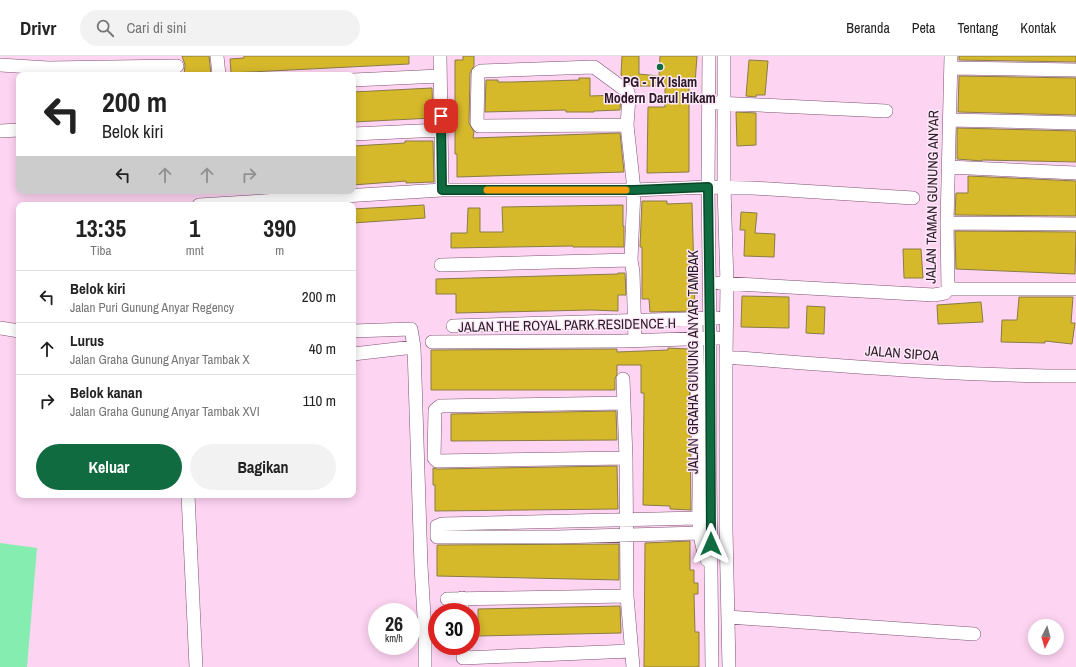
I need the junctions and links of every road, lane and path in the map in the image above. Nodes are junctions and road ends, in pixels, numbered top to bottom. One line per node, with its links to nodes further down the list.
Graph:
1 (217, 56): 9 (street)
2 (440, 56): 10 (street)
3 (709, 56): 12 (street, JALAN GRAHA GUNUNG ANYAR TAMBAK)
4 (724, 56): 13 (street)
5 (951, 62): 8 (street); 15 (street, JALAN TAMAN GUNUNG ANYAR)
6 (0, 65): 7 (street)
7 (177, 66)
8 (1076, 70)
9 (219, 72)
10 (440, 76): 11 (street); 19 (street)
11 (356, 80)
12 (709, 103): 13 (street); 24 (street, JALAN GRAHA GUNUNG ANYAR TAMBAK)
13 (725, 104): 14 (street); 25 (street)
14 (886, 111)
15 (950, 120): 16 (street); 22 (street, JALAN TAMAN GUNUNG ANYAR)
16 (1076, 123)
17 (627, 125): 17 (street); 27 (street)
18 (16, 130): 20 (street)
19 (441, 130): 21 (street); 26 (street)
20 (0, 131)
21 (356, 134)
22 (948, 167): 23 (street); 30 (street, JALAN TAMAN GUNUNG ANYAR)
23 (1076, 173)
24 (708, 187): 25 (street); 27 (street); 34 (street, JALAN GRAHA GUNUNG ANYAR TAMBAK)
25 (724, 188): 28 (street); 35 (street)
26 (442, 190): 27 (street); 29 (street)
27 (634, 190): 32 (street)
28 (913, 198)
29 (248, 202)
30 (947, 223): 31 (street); 36 (street, JALAN TAMAN GUNUNG ANYAR)
31 (1076, 224)
32 (631, 260): 33 (street); 41 (street)
33 (441, 265)
34 (709, 282): 35 (street, JALAN TAMAN GUNUNG ANYAR); 38 (street, JALAN GRAHA GUNUNG ANYAR TAMBAK)
35 (727, 283): 36 (street, JALAN TAMAN GUNUNG ANYAR); 40 (street)
36 (948, 289): 37 (street)
37 (1076, 289)
38 (709, 318): 39 (street); 40 (street); 49 (street, JALAN GRAHA GUNUNG ANYAR TAMBAK)
39 (696, 319): 41 (street); 51 (street)
40 (726, 319): 47 (street)
41 (634, 322): 42 (street); 48 (street)
42 (575, 323): 43 (street); 50 (street)
43 (452, 326)
44 (0, 328): 45 (street)
45 (16, 331)
46 (356, 331): 53 (street)
47 (726, 338): 49 (street, JALAN THE ROYAL PARK RESIDENCE H); 55 (street)
48 (635, 339): 50 (street, JALAN THE ROYAL PARK RESIDENCE H); 51 (street, JALAN THE ROYAL PARK RESIDENCE H)
49 (710, 339): 51 (street, JALAN THE ROYAL PARK RESIDENCE H); 65 (street, JALAN GRAHA GUNUNG ANYAR TAMBAK)
50 (575, 340): 52 (street, JALAN THE ROYAL PARK RESIDENCE H)
51 (696, 340): 62 (street)
52 (432, 342)
53 (414, 347): 54 (street); 75 (street)
54 (356, 354)
55 (726, 357): 56 (street, JALAN SIPOA); 70 (street)
56 (1076, 376)
57 (623, 379): 58 (street)
58 (624, 403): 59 (street); 59 (street)
59 (626, 458): 61 (street)
60 (188, 498): 74 (street)
61 (627, 518): 62 (street); 64 (street); 64 (street)
62 (698, 518): 63 (street)
63 (699, 533): 64 (street); 65 (street)
64 (628, 535): 66 (street)
65 (711, 569): 77 (street, JALAN GRAHA GUNUNG ANYAR TAMBAK)
66 (627, 596): 67 (street); 72 (street)
67 (462, 598): 68 (street); 69 (street)
68 (447, 599)
69 (462, 603)
70 (728, 616): 71 (street); 78 (street)
71 (974, 634)
72 (631, 651): 73 (street); 76 (street)
73 (463, 657)
74 (196, 667)
75 (425, 667)
76 (632, 667)
77 (712, 667)
78 (729, 667)

